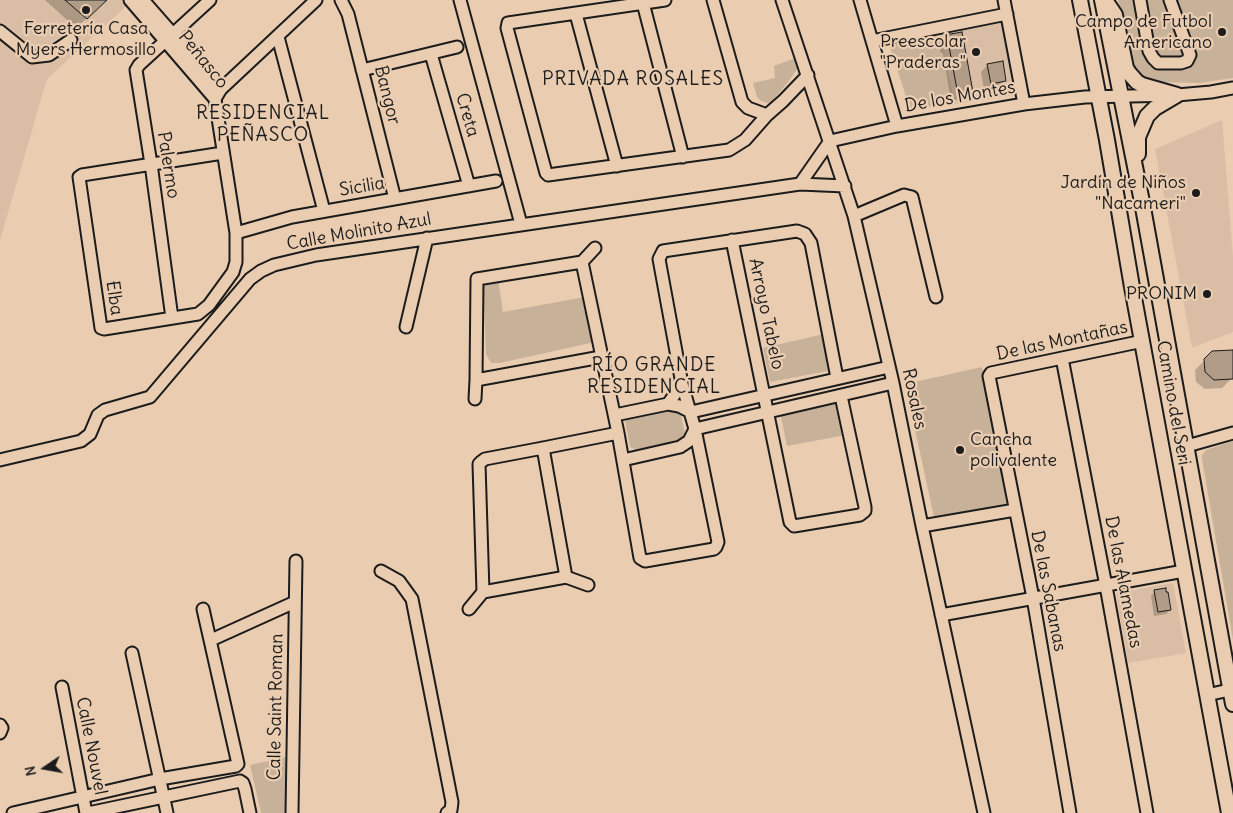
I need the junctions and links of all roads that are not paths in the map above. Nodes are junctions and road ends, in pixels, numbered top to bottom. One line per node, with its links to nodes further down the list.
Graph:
1 (210, 0): 20 (street)
2 (316, 0): 19 (street)
3 (341, 0): 25 (street, Bangor)
4 (460, 0): 48 (street)
5 (665, 0): 15 (street)
6 (713, 0): 33 (street)
7 (782, 0): 26 (street, Rosales)
8 (860, 0): 22 (street)
9 (1004, 0): 17 (street)
10 (1080, 0): 31 (main road, Camino del Seri)
11 (1104, 0): 29 (main road, Camino del Seri); 30 (main road)
12 (1140, 0): 13 (street)
13 (1170, 0)
14 (139, 2): 20 (street, Peñasco)
15 (643, 3): 16 (street); 37 (street)
16 (576, 14): 39 (street); 39 (street)
17 (1007, 14): 22 (street); 32 (street)
18 (0, 31): 21 (street)
19 (278, 37): 28 (street); 46 (street)
20 (169, 38): 28 (street, Peñasco); 38 (street, Palermo)
21 (71, 40)
22 (872, 41): 34 (street)
23 (457, 47): 24 (street)
24 (431, 54): 25 (street); 42 (street, Creta)
25 (362, 70): 44 (street, Bangor)
26 (808, 75): 33 (street); 35 (street, Rosales)
27 (1233, 88): 30 (street, De los Montes)
28 (218, 94): 36 (street, Peñasco)
29 (1120, 95): 30 (street, De los Montes); 31 (street, De los Montes); 45 (main road, Camino del Seri)
30 (1177, 95): 45 (main road)
31 (1098, 96): 32 (street, De los Montes); 58 (main road, Camino del Seri)
32 (1024, 104): 34 (street, De los Montes)
33 (766, 115): 37 (street)
34 (897, 126): 35 (street, De los Montes)
35 (830, 141): 41 (street); 43 (street, Rosales)
36 (223, 153): 38 (street); 49 (street, Peñasco)
37 (684, 157): 39 (street)
38 (152, 164): 56 (street, Palermo); 56 (street, Elba)
39 (617, 166)
40 (496, 181): 42 (street, Sicilia)
41 (800, 184): 43 (street, Calle Molinito Azul); 48 (street, Calle Molinito Azul)
42 (469, 186): 44 (street, Sicilia)
43 (845, 186): 47 (street, Rosales)
44 (395, 199): 46 (street, Sicilia)
45 (1142, 202): 77 (main road, Camino del Seri)
46 (324, 211): 49 (street, Sicilia)
47 (854, 216): 55 (street); 61 (street, Rosales)
48 (521, 224): 50 (street, Calle Molinito Azul)
49 (236, 233): 54 (street, Peñasco)
50 (427, 238): 57 (street); 79 (street, Calle Molinito Azul)
51 (732, 240): 63 (street); 66 (street); 67 (street, Arroyo Tabelo)
52 (595, 248): 53 (street)
53 (582, 262): 59 (street); 64 (street)
54 (233, 272): 56 (street, Elba)
55 (936, 297)
56 (172, 318)
57 (406, 327)
58 (1143, 341): 60 (street, De las Montañas); 85 (main road, Camino del Seri)
59 (602, 357): 64 (street); 73 (street)
60 (1062, 358): 62 (street, De las Montañas); 88 (street, De las Alamedas)
61 (889, 367): 63 (street); 65 (street, Rosales)
62 (989, 376): 81 (street, De las Sabanas)
63 (837, 378): 67 (street)
64 (476, 380): 69 (street)
65 (893, 383): 68 (street); 82 (street, Rosales)
66 (682, 384): 70 (street); 71 (street)
67 (765, 396): 71 (street); 72 (street, Arroyo Tabelo)
68 (841, 396): 72 (street); 72 (street, Arroyo Tabelo)
69 (475, 399)
70 (668, 404): 71 (street); 73 (street)
71 (691, 412): 74 (street)
72 (768, 412): 74 (street)
73 (615, 415): 76 (street)
74 (695, 429): 80 (street); 80 (street)
75 (1233, 432): 77 (street)
76 (618, 433): 78 (street); 80 (street)
77 (1187, 446): 98 (main road, Camino del Seri)
78 (543, 448): 86 (street); 89 (street)
79 (0, 460)
80 (623, 460)
81 (1014, 510): 82 (street); 90 (street, De las Sabanas)
82 (922, 526): 94 (street, Rosales)
83 (296, 561): 91 (street, Calle Saint Roman)
84 (381, 571): 112 (street)
85 (1184, 571): 88 (street); 99 (main road, Camino del Seri)
86 (566, 577): 87 (street); 89 (street)
87 (588, 585)
88 (1106, 586): 90 (street); 115 (street, De las Alamedas)
89 (483, 592): 93 (street)
90 (1032, 598): 94 (street); 114 (street, De las Sabanas)
91 (295, 602): 95 (street, Calle Saint Roman); 111 (street, Calle Saint Roman)
92 (203, 609): 95 (street)
93 (469, 609)
94 (941, 615): 113 (street, Rosales)
95 (211, 640): 103 (street)
96 (132, 653): 103 (street)
97 (62, 687): 104 (street, Calle Nouvel)
98 (1232, 689): 99 (street); 100 (main road, Camino del Seri)
99 (1207, 694): 116 (main road, Camino del Seri)
100 (1233, 704)
101 (0, 725): 102 (street)
102 (0, 733)
103 (160, 779): 104 (street); 105 (street)
104 (83, 796): 106 (street); 108 (street, Calle Nouvel)
105 (163, 796): 108 (street); 109 (street); 110 (street, Calle Saint Roman)
106 (37, 810): 107 (street)
107 (13, 813)
108 (87, 813)
109 (167, 813)
110 (250, 813)
111 (292, 813)
112 (447, 813)
113 (984, 813)
114 (1070, 813)
115 (1147, 813)
116 (1229, 813)

